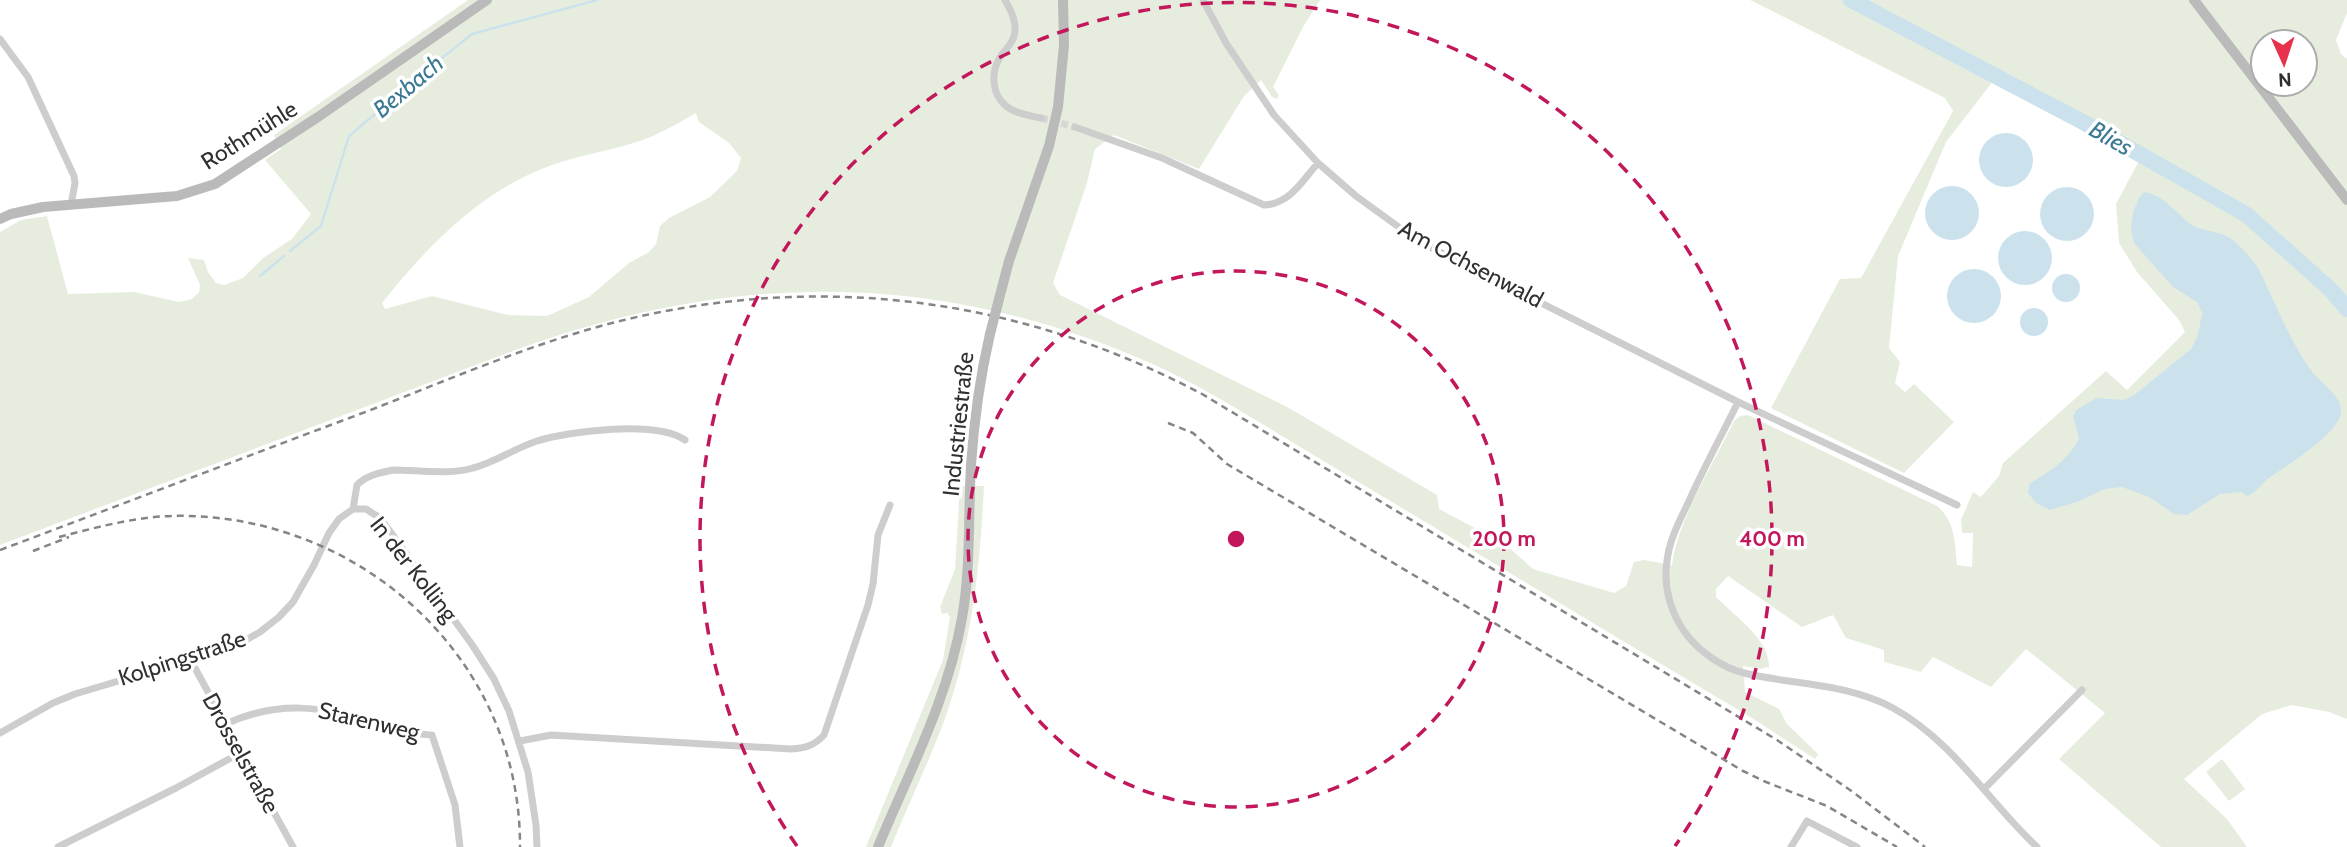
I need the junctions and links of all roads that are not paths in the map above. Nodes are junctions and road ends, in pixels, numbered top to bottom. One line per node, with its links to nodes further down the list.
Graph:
1 (487, 0): 11 (street, Rothmühle)
2 (1005, 0): 7 (street)
3 (1063, 0): 29 (street, Industriestraße, bridge)
4 (1203, 0): 9 (street, Am Ochsenwald)
5 (2194, 0): 10 (street)
6 (0, 39): 11 (street)
7 (1041, 118)
8 (1075, 127): 9 (street)
9 (1318, 163): 13 (street, Am Ochsenwald)
10 (2347, 200)
11 (71, 205): 12 (street, Rothmühle)
12 (0, 219)
13 (1738, 401): 16 (street, Am Ochsenwald); 24 (street)
14 (685, 440): 17 (street, In der Kolling)
15 (890, 505): 22 (street)
16 (1957, 505)
17 (353, 509): 18 (street, Kolpingstraße); 22 (street, In der Kolling)
18 (190, 659): 20 (street, Drosselstraße); 21 (street, Kolpingstraße)
19 (2082, 690): 24 (street)
20 (224, 725): 23 (street, Drosselstraße); 27 (street, Starenweg)
21 (0, 733)
22 (520, 741): 28 (street, In der Kolling)
23 (240, 753): 25 (street); 26 (street, Drosselstraße)
24 (1985, 788): 32 (street)
25 (58, 847)
26 (293, 847)
27 (460, 847)
28 (537, 847)
29 (878, 847)
30 (1791, 847): 31 (street)
31 (1857, 847)
32 (2037, 847)

